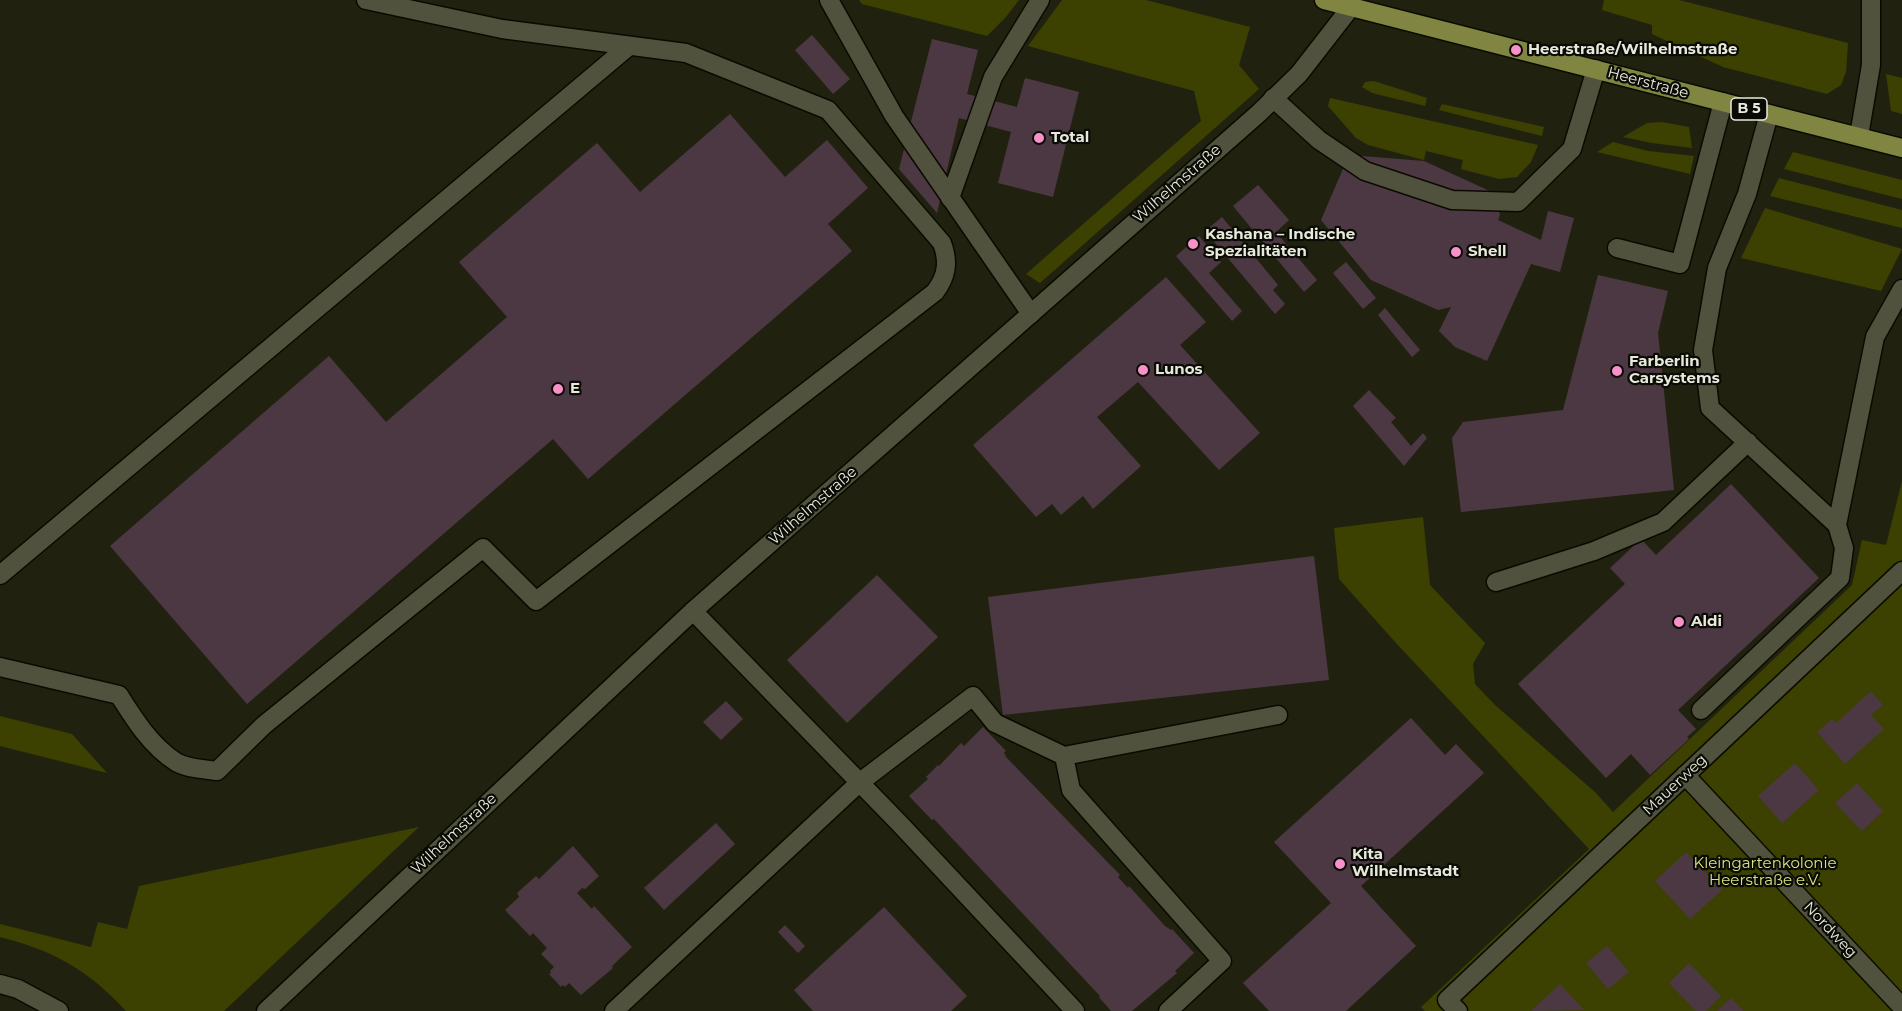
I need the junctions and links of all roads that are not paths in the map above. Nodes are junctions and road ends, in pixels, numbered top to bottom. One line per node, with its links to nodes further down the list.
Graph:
1 (366, 0): 9 (street)
2 (829, 0): 16 (street)
3 (1040, 0): 16 (street)
4 (1324, 0): 7 (main road, Heerstraße)
5 (1862, 0): 8 (street)
6 (1871, 0): 8 (street)
7 (1354, 4): 10 (main road, Heerstraße / B 5); 11 (street, Wilhelmstraße)
8 (1871, 32): 14 (street)
9 (629, 46): 23 (street); 26 (street)
10 (1596, 69): 11 (street); 12 (main road, Heerstraße / B 5)
11 (1273, 98): 19 (street, Wilhelmstraße)
12 (1723, 102): 13 (main road, Heerstraße / B 5); 17 (street)
13 (1769, 114): 14 (main road, Heerstraße / B 5); 20 (street)
14 (1859, 136): 15 (main road, Heerstraße / B 5)
15 (1902, 147)
16 (950, 198): 19 (street)
17 (1617, 248)
18 (1902, 289): 21 (street)
19 (1031, 314): 25 (street, Wilhelmstraße)
20 (1748, 442): 21 (street); 24 (street)
21 (1837, 525): 27 (street)
22 (1902, 571): 30 (street, Mauerweg)
23 (0, 575)
24 (1496, 582)
25 (693, 611): 31 (street); 36 (street, Wilhelmstraße)
26 (0, 667)
27 (1701, 710)
28 (1278, 715): 29 (street)
29 (1064, 756): 31 (street); 39 (street)
30 (1685, 775): 33 (street, Mauerweg); 34 (street, Nordweg)
31 (859, 783): 37 (street); 38 (street)
32 (0, 984): 35 (street)
33 (1452, 1005)
34 (1902, 1007)
35 (58, 1011)
36 (266, 1011)
37 (614, 1011)
38 (1075, 1011)
39 (1168, 1011)

